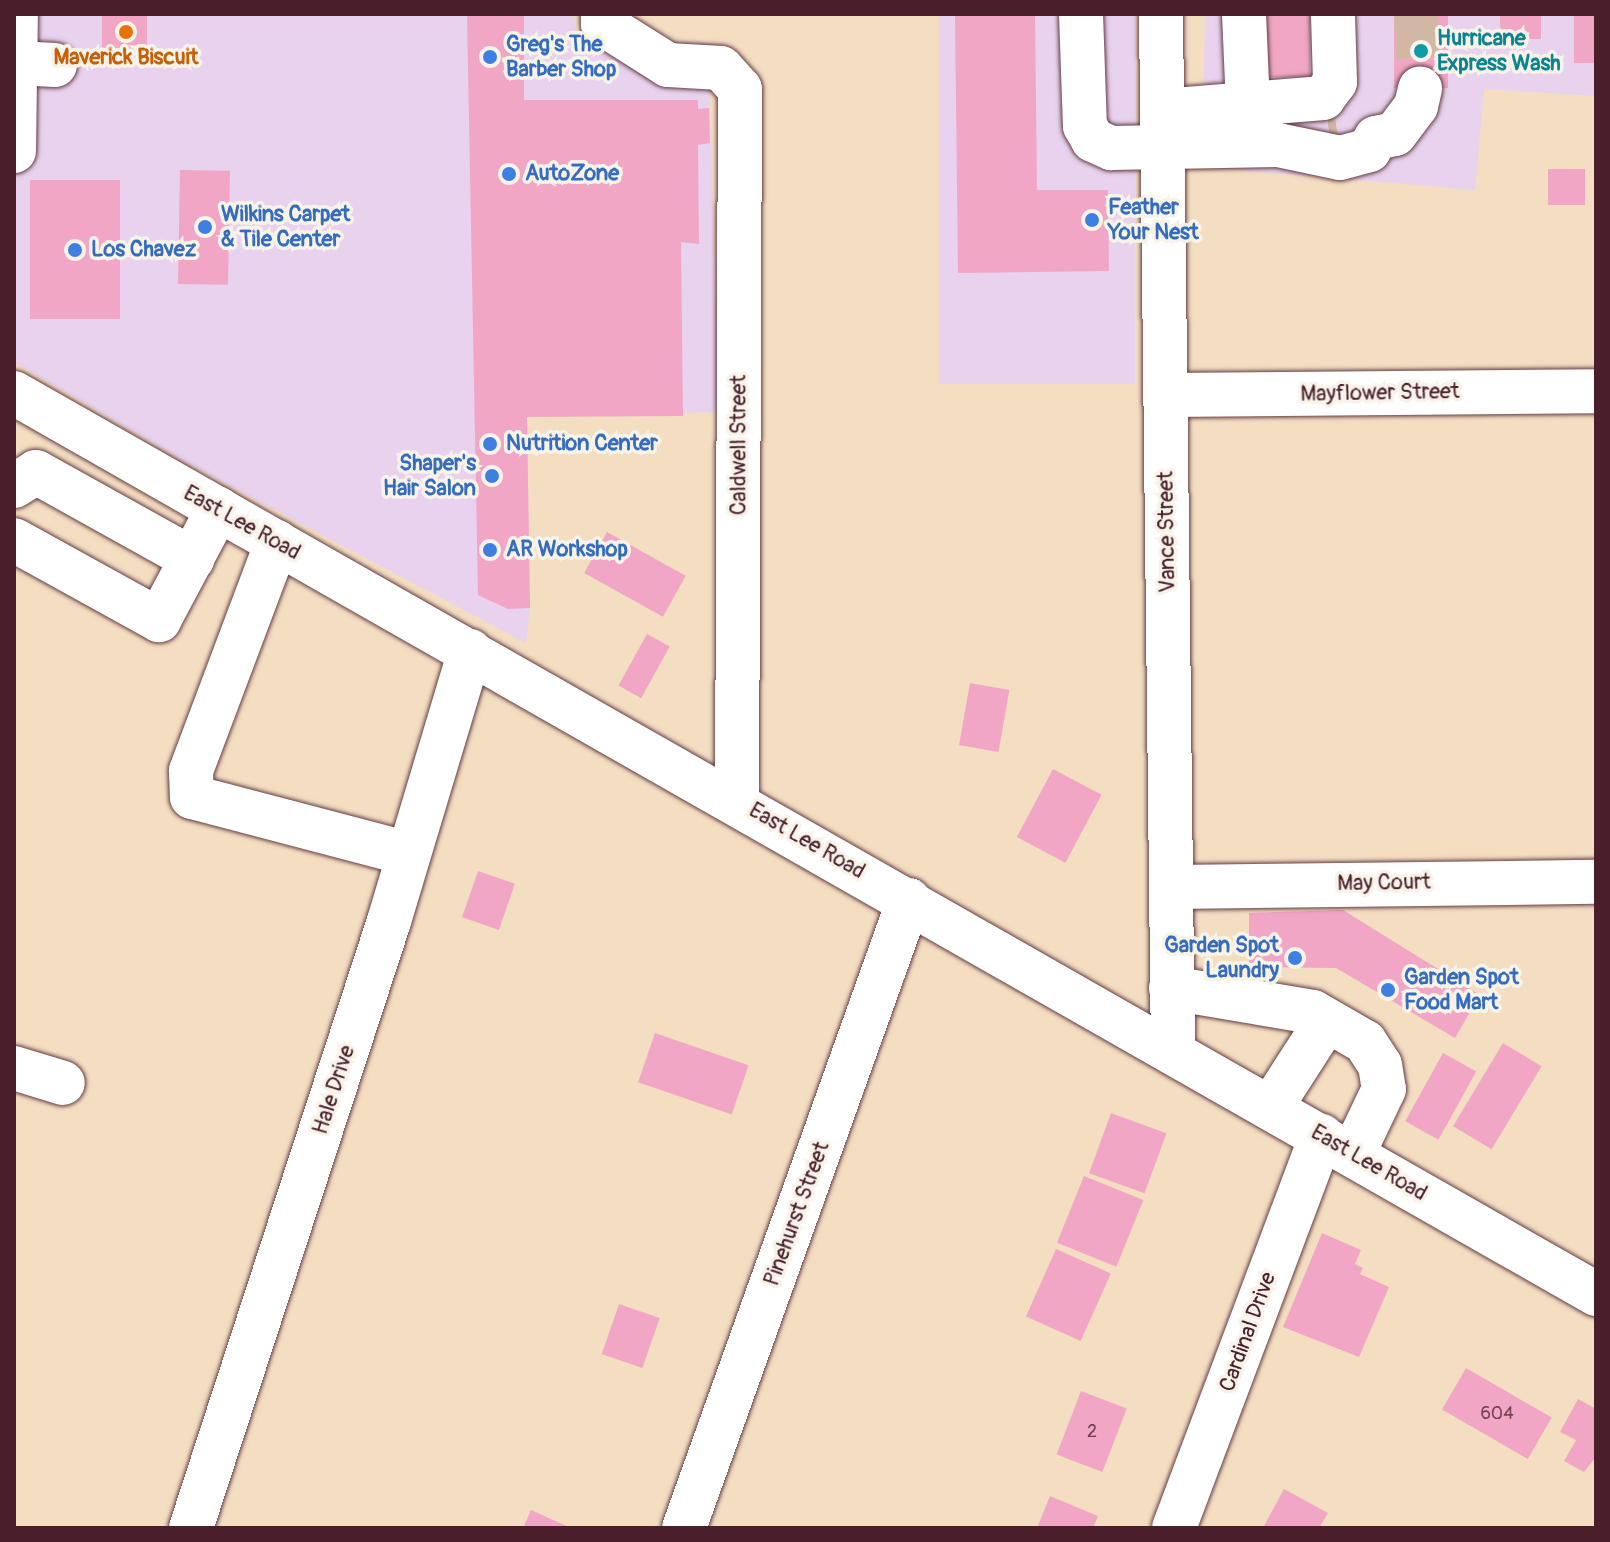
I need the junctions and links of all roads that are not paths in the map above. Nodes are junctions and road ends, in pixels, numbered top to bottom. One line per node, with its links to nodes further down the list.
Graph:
1 (16, 14): 7 (street)
2 (603, 14): 23 (street, Caldwell Street)
3 (1081, 14): 10 (street)
4 (1161, 14): 10 (street, Vance Street)
5 (1244, 14): 9 (street)
6 (1333, 14): 9 (street)
7 (35, 64): 12 (street)
8 (1420, 88): 11 (street)
9 (1263, 104): 10 (street); 11 (street)
10 (1162, 131): 11 (street); 15 (street, Vance Street)
11 (1325, 139)
12 (14, 151)
13 (1596, 391): 15 (street, Mayflower Street)
14 (14, 393): 16 (street, East Lee Road)
15 (1165, 395): 26 (street, Vance Street)
16 (74, 428): 17 (street); 18 (street, East Lee Road)
17 (30, 482): 21 (street)
18 (218, 509): 20 (street, East Lee Road); 21 (street)
19 (14, 540): 21 (street)
20 (277, 542): 22 (street, East Lee Road); 24 (street)
21 (192, 559)
22 (470, 651): 23 (street, East Lee Road); 24 (street, Hale Drive)
23 (737, 800): 27 (street, East Lee Road)
24 (409, 854): 36 (street, Hale Drive)
25 (1596, 882): 26 (street, May Court)
26 (1172, 887): 28 (street, Vance Street)
27 (909, 900): 30 (street, East Lee Road); 37 (street, Pinehurst Street)
28 (1171, 988): 29 (street, Cardinal Drive); 30 (street, Vance Street)
29 (1327, 1020): 33 (street); 34 (street, Cardinal Drive)
30 (1173, 1050): 33 (street, East Lee Road)
31 (14, 1068): 32 (street)
32 (63, 1083)
33 (1271, 1107): 34 (street, East Lee Road)
34 (1337, 1145): 35 (street, East Lee Road); 38 (street, Cardinal Drive)
35 (1596, 1294)
36 (191, 1528)
37 (684, 1528)
38 (1174, 1528)

